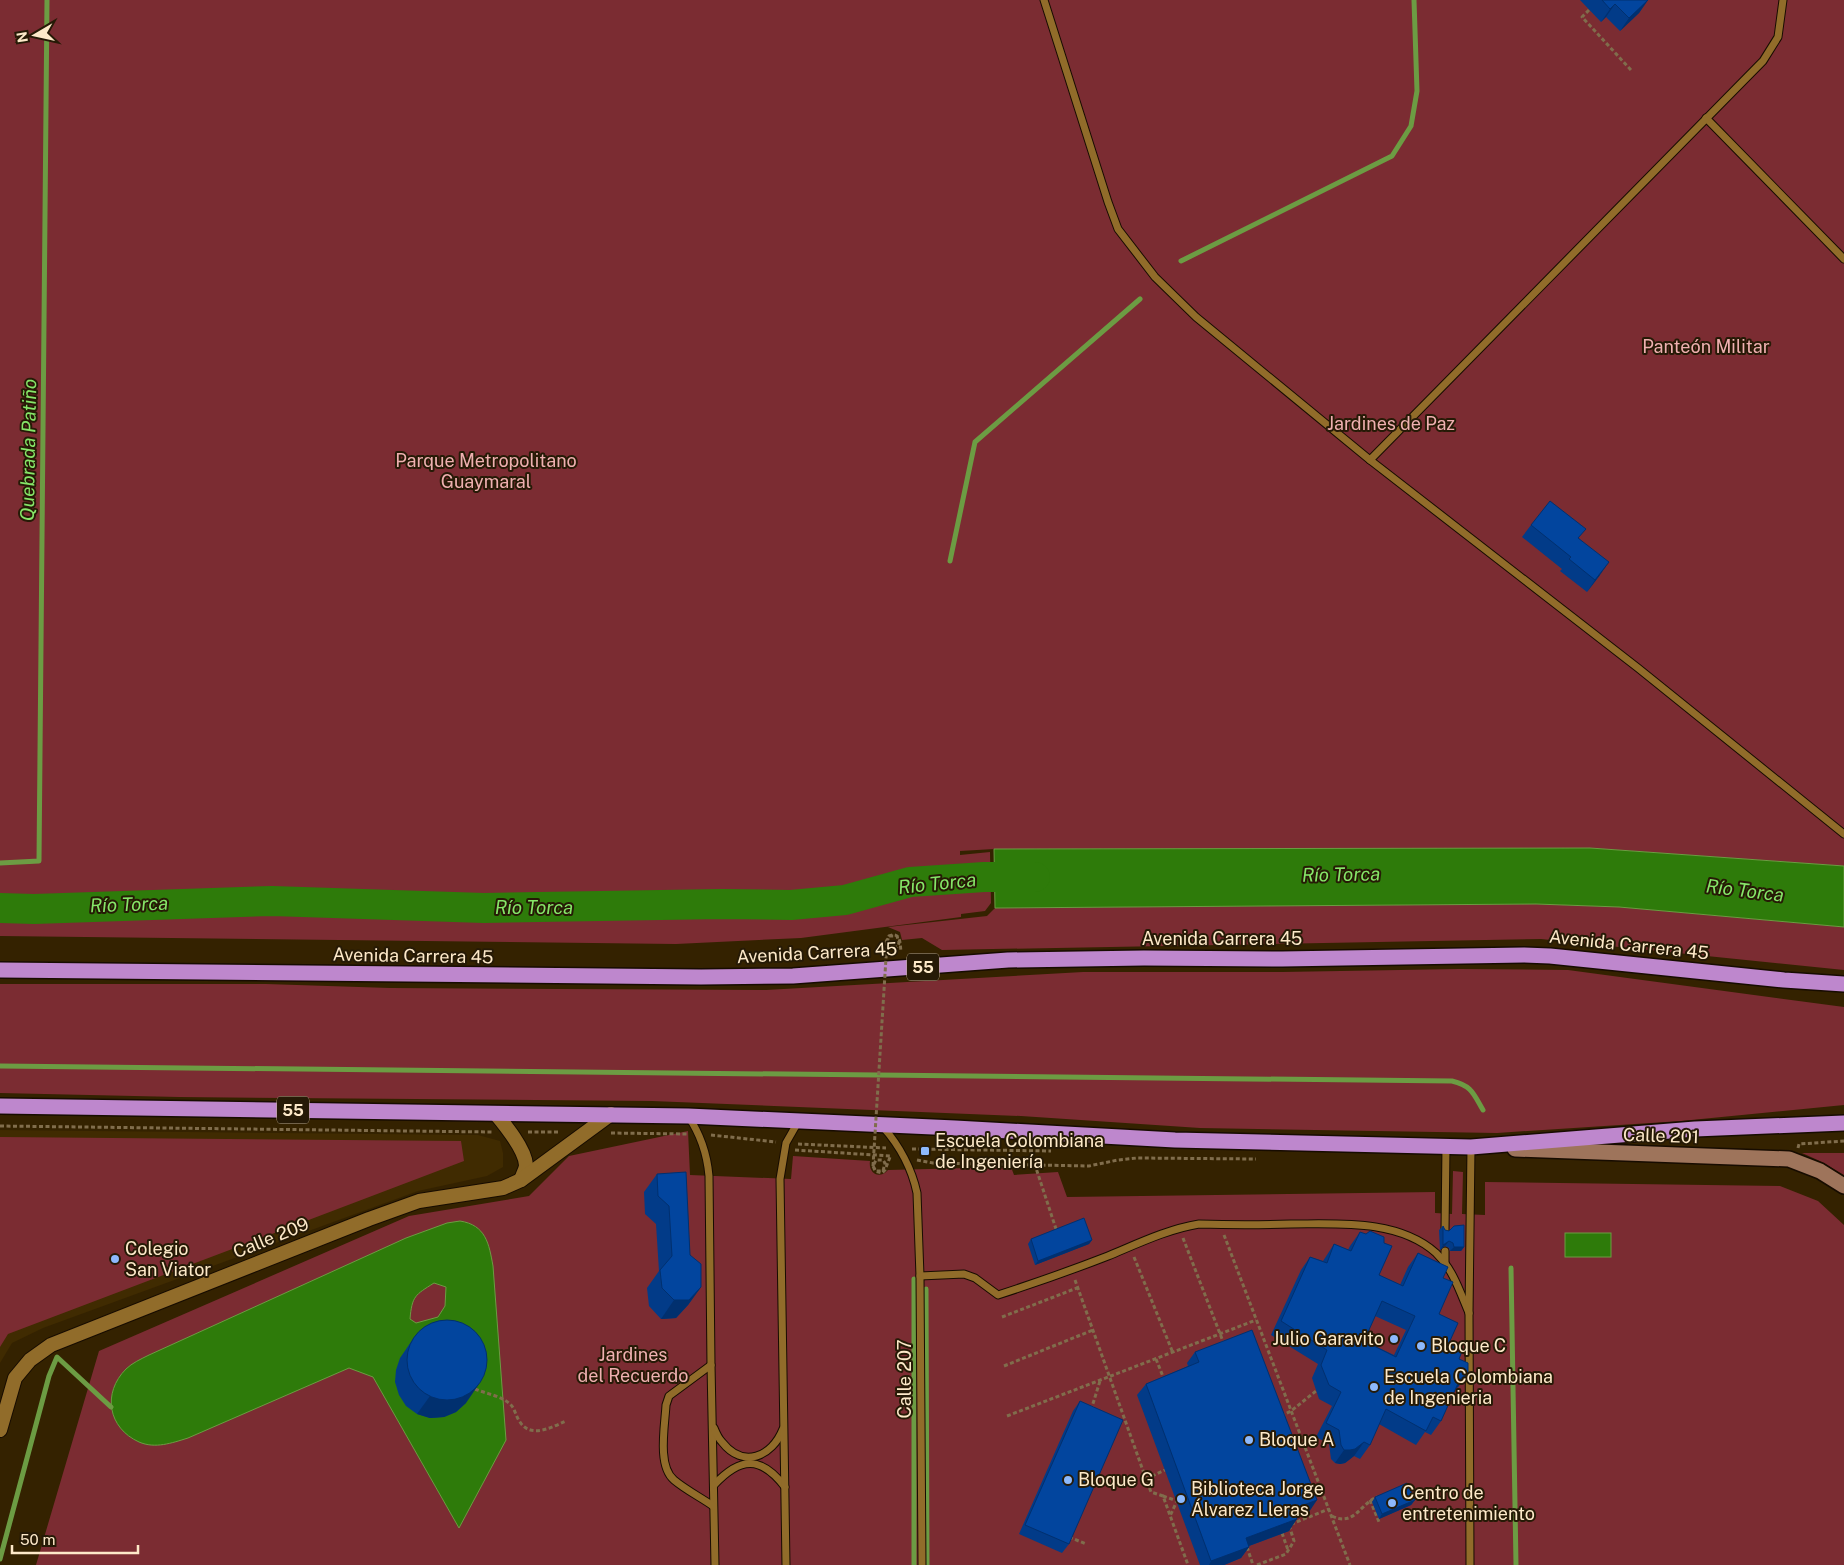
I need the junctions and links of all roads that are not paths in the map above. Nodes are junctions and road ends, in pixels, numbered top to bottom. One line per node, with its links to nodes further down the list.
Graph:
1 (1044, 0): 5 (lane)
2 (1783, 0): 3 (lane)
3 (1706, 118): 4 (lane); 5 (lane)
4 (1844, 260)
5 (1370, 460): 6 (lane)
6 (1844, 834)
7 (0, 970): 8 (highway, Avenida Carrera 45 / 55)
8 (1844, 984)
9 (0, 1106): 10 (highway, 55)
10 (495, 1113): 11 (highway, 55); 18 (street)
11 (610, 1114): 12 (highway, 55); 18 (street, Calle 209)
12 (688, 1116): 13 (highway, 55); 25 (lane)
13 (798, 1121): 15 (highway, 55); 26 (lane)
14 (1844, 1123): 17 (highway, 55)
15 (881, 1125): 16 (highway, 55); 23 (lane, Calle 207)
16 (1446, 1146): 17 (highway, 55); 20 (lane)
17 (1471, 1147): 19 (main road, Calle 201); 24 (lane)
18 (521, 1180): 28 (street, Calle 209)
19 (1844, 1186)
20 (1445, 1230)
21 (1445, 1252): 22 (lane)
22 (1445, 1262): 23 (lane); 24 (lane)
23 (920, 1276): 34 (lane, Calle 207)
24 (1468, 1313): 35 (lane)
25 (711, 1365): 27 (lane); 31 (lane)
26 (785, 1424): 27 (lane); 30 (lane)
27 (712, 1426): 29 (lane)
28 (0, 1430)
29 (714, 1485): 30 (lane); 31 (lane)
30 (785, 1488): 33 (lane)
31 (713, 1506): 32 (lane)
32 (715, 1565)
33 (786, 1565)
34 (922, 1565)
35 (1470, 1565)

